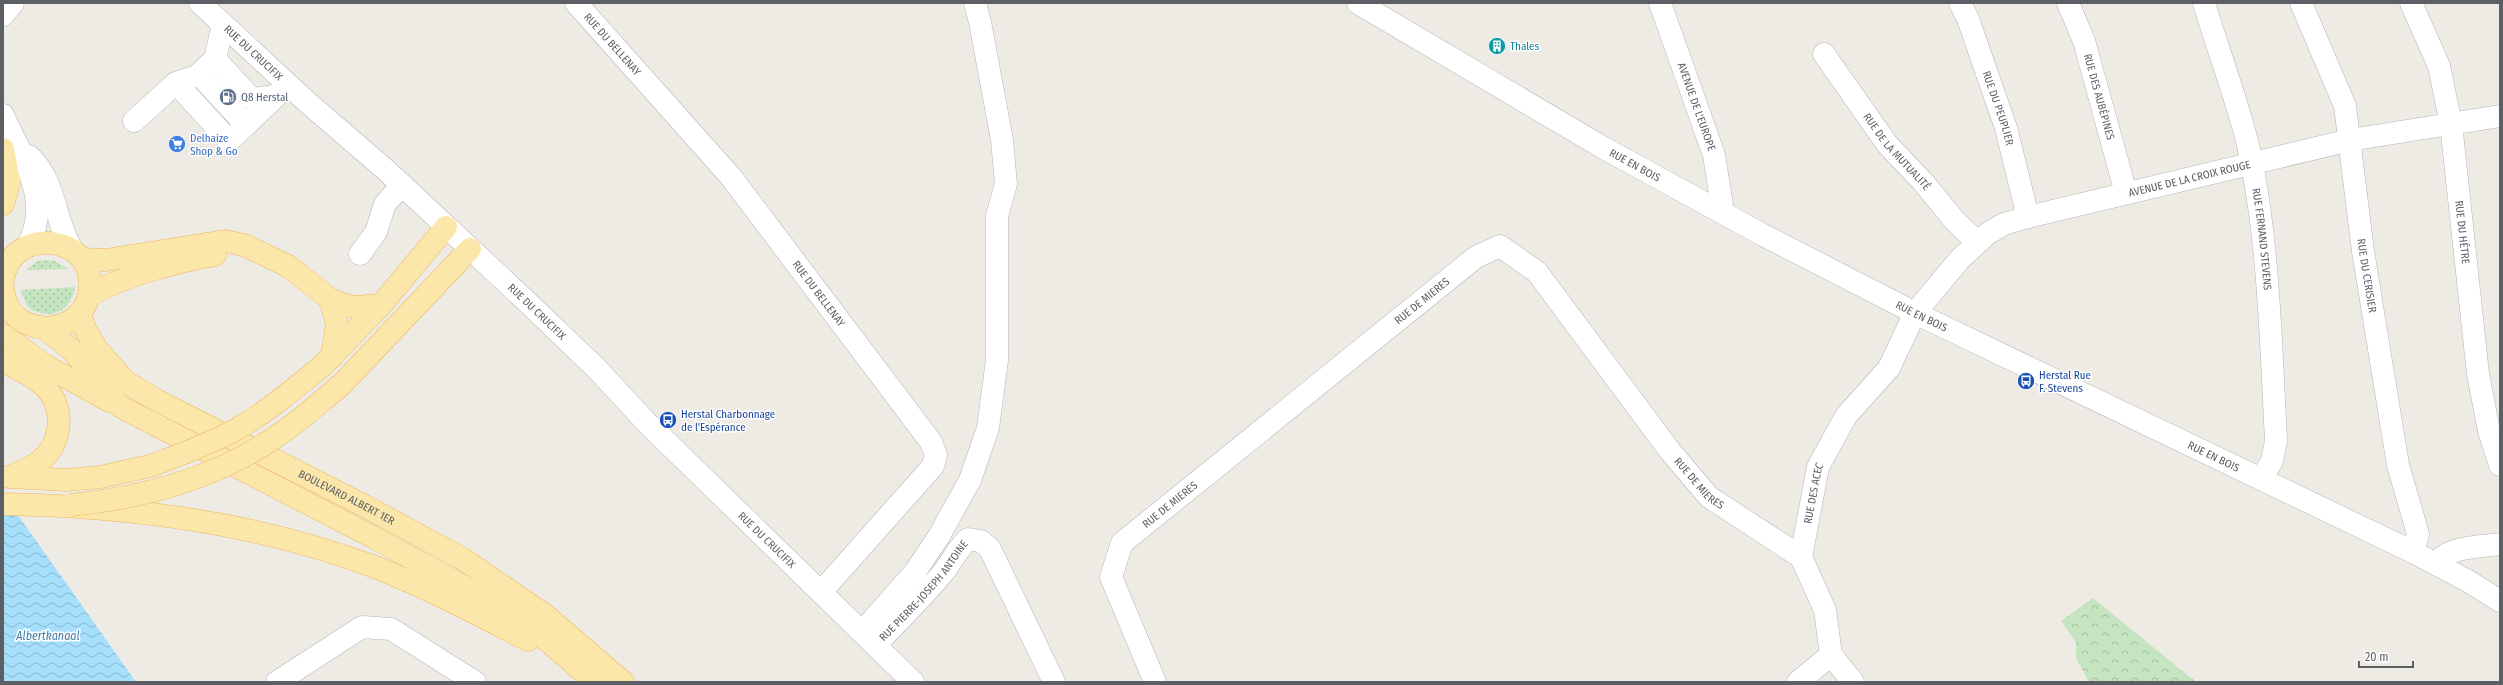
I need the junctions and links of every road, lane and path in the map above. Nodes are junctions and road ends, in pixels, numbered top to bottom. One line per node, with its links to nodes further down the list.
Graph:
1 (6, 3): 13 (street)
2 (13, 3): 14 (street)
3 (200, 3): 15 (street, RUE DU CRUCIFIX)
4 (576, 3): 64 (street, RUE DU BELLENAY)
5 (974, 3): 66 (street)
6 (1358, 3): 32 (street, RUE EN BOIS)
7 (1660, 3): 32 (street, AVENUE DE L'EUROPE)
8 (1960, 3): 33 (street, RUE DU PEUPLIER)
9 (2068, 3): 30 (street, RUE DES AUBÉPINES)
10 (2204, 3): 28 (street, RUE FERNAND STEVENS)
11 (2301, 3): 26 (street, RUE DU CERISIER)
12 (2411, 3): 24 (street, RUE DU HÊTRE)
13 (3, 9)
14 (3, 15)
15 (223, 24): 17 (street); 20 (street, RUE DU CRUCIFIX)
16 (1824, 54): 35 (street, RUE DE LA MUTUALITÉ)
17 (215, 59): 18 (street); 20 (street)
18 (199, 74): 19 (street); 25 (street)
19 (176, 83): 23 (street); 25 (street)
20 (282, 90): 25 (street); 29 (street, RUE DU CRUCIFIX)
21 (3, 114): 27 (street)
22 (2500, 116): 24 (street, AVENUE DE LA CROIX ROUGE)
23 (134, 121)
24 (2451, 124): 26 (street, AVENUE DE LA CROIX ROUGE); 53 (street, RUE DU HÊTRE)
25 (246, 125)
26 (2350, 140): 28 (street, AVENUE DE LA CROIX ROUGE); 60 (street, RUE DU CERISIER)
27 (11, 148): 31 (main road); 36 (street); 39 (street)
28 (2251, 163): 30 (street, AVENUE DE LA CROIX ROUGE); 55 (street, RUE FERNAND STEVENS)
29 (402, 185): 34 (street, RUE DU CRUCIFIX); 38 (street)
30 (2126, 193): 33 (street, AVENUE DE LA CROIX ROUGE)
31 (3, 204)
32 (1723, 212): 47 (street, RUE EN BOIS)
33 (2028, 217): 35 (street, AVENUE DE LA CROIX ROUGE)
34 (446, 227): 37 (street, RUE DU CRUCIFIX); 46 (main road)
35 (1977, 242): 47 (street, AVENUE DE LA CROIX ROUGE)
36 (28, 245): 39 (main road); 41 (main road)
37 (470, 249): 57 (main road, bridge); 64 (street, RUE DU CRUCIFIX)
38 (360, 254)
39 (77, 255): 40 (main road); 45 (main road, BOULEVARD ALBERT 1ER)
40 (267, 256): 44 (main road); 45 (main road)
41 (5, 269)
42 (3, 290): 43 (main road)
43 (3, 294): 48 (main road)
44 (330, 299): 46 (main road); 51 (main road)
45 (85, 304): 48 (main road); 72 (main road, BOULEVARD ALBERT 1ER)
46 (380, 305): 51 (main road)
47 (1915, 313): 55 (street, RUE EN BOIS); 61 (street, RUE DES ACEC)
48 (45, 329): 52 (main road)
49 (3, 335): 52 (main road)
50 (3, 361): 54 (main road)
51 (327, 362): 54 (main road, bridge)
52 (121, 407): 68 (main road)
53 (2500, 465)
54 (6, 477)
55 (2262, 479): 60 (street, RUE EN BOIS)
56 (3, 504): 57 (main road)
57 (70, 505): 68 (main road, bridge)
58 (2500, 544): 62 (street)
59 (2500, 547): 63 (street)
60 (2413, 552): 62 (street, RUE EN BOIS)
61 (1801, 557): 67 (street); 75 (street, RUE DE MIERES)
62 (2436, 564): 63 (street, RUE EN BOIS)
63 (2468, 580): 65 (street, RUE EN BOIS)
64 (821, 592): 66 (street, RUE DU CRUCIFIX)
65 (2500, 601)
66 (869, 639): 73 (street, RUE PIERRE-JOSEPH ANTOINE); 74 (street, RUE PIERRE-JOSEPH ANTOINE)
67 (1831, 655): 76 (street); 77 (street)
68 (578, 667): 71 (main road)
69 (277, 682): 70 (street)
70 (475, 682)
71 (594, 682)
72 (623, 682)
73 (913, 682)
74 (1054, 682)
75 (1155, 682)
76 (1798, 682)
77 (1852, 682)

